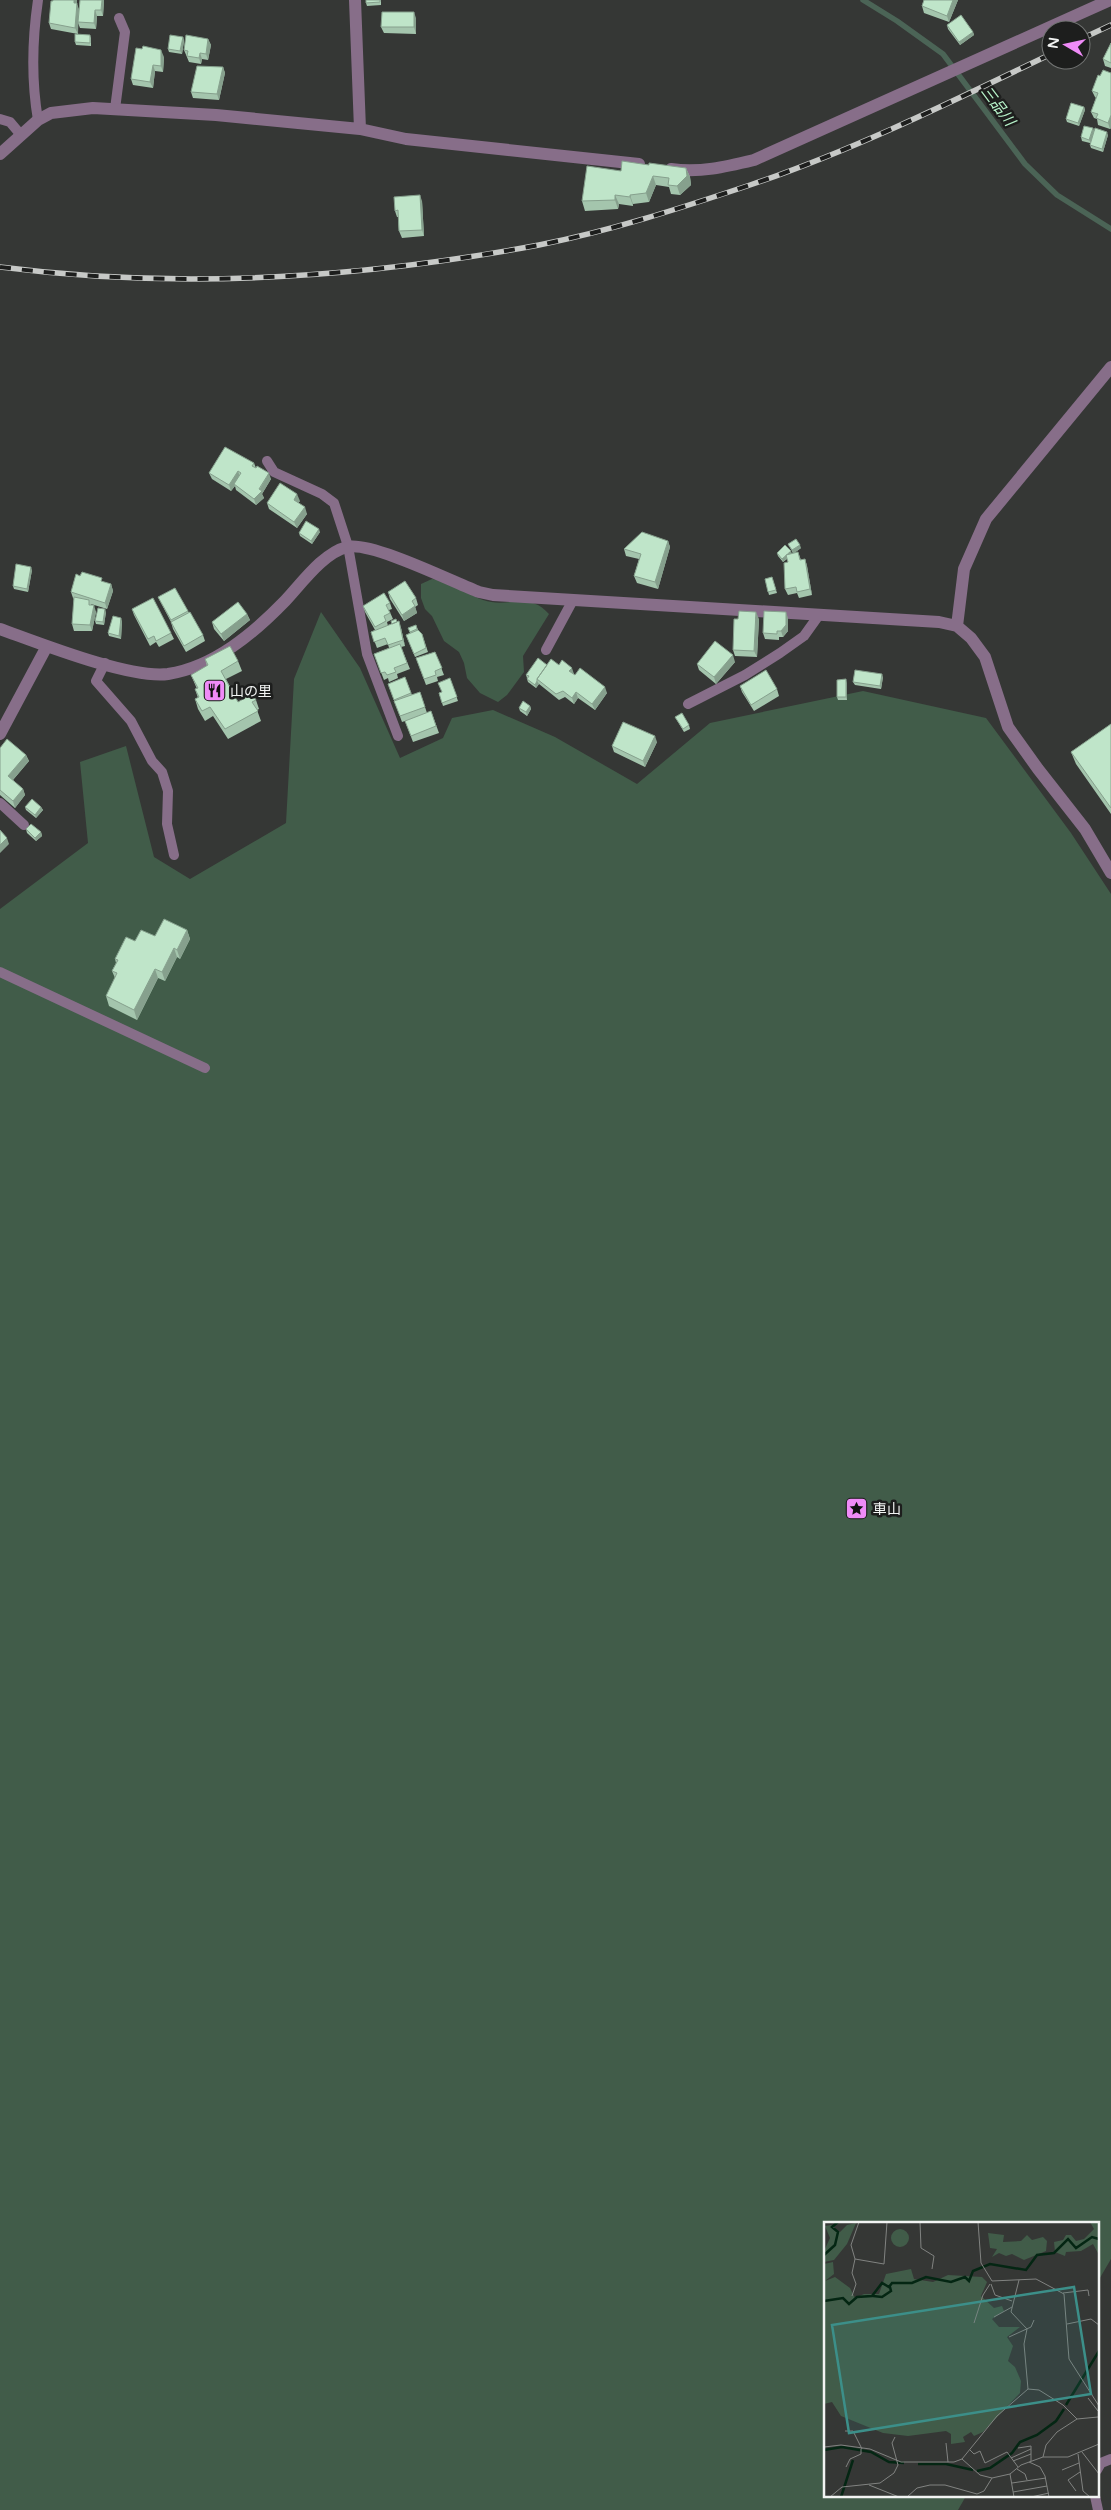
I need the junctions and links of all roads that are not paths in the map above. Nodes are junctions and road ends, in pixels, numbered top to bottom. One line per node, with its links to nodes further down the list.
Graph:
1 (38, 0): 7 (lane)
2 (355, 0): 8 (street)
3 (1110, 0): 8 (street)
4 (119, 18): 5 (lane)
5 (115, 109): 7 (street); 8 (street)
6 (0, 119): 9 (lane)
7 (38, 120): 9 (street)
8 (360, 129)
9 (21, 134): 10 (street)
10 (0, 154)
11 (1111, 367): 16 (street)
12 (267, 461): 13 (lane)
13 (348, 546): 14 (street); 20 (street); 23 (lane)
14 (573, 600): 15 (street); 19 (lane)
15 (819, 615): 16 (street); 21 (lane)
16 (957, 626): 27 (street)
17 (0, 629): 18 (street)
18 (47, 646): 20 (street); 22 (street)
19 (546, 650)
20 (105, 663): 26 (lane)
21 (688, 704)
22 (0, 734)
23 (398, 736)
24 (0, 803): 25 (lane)
25 (24, 825)
26 (174, 855)
27 (1111, 873)
28 (0, 972): 29 (lane)
29 (205, 1068)
30 (1111, 2459): 31 (lane)
31 (1098, 2468)

